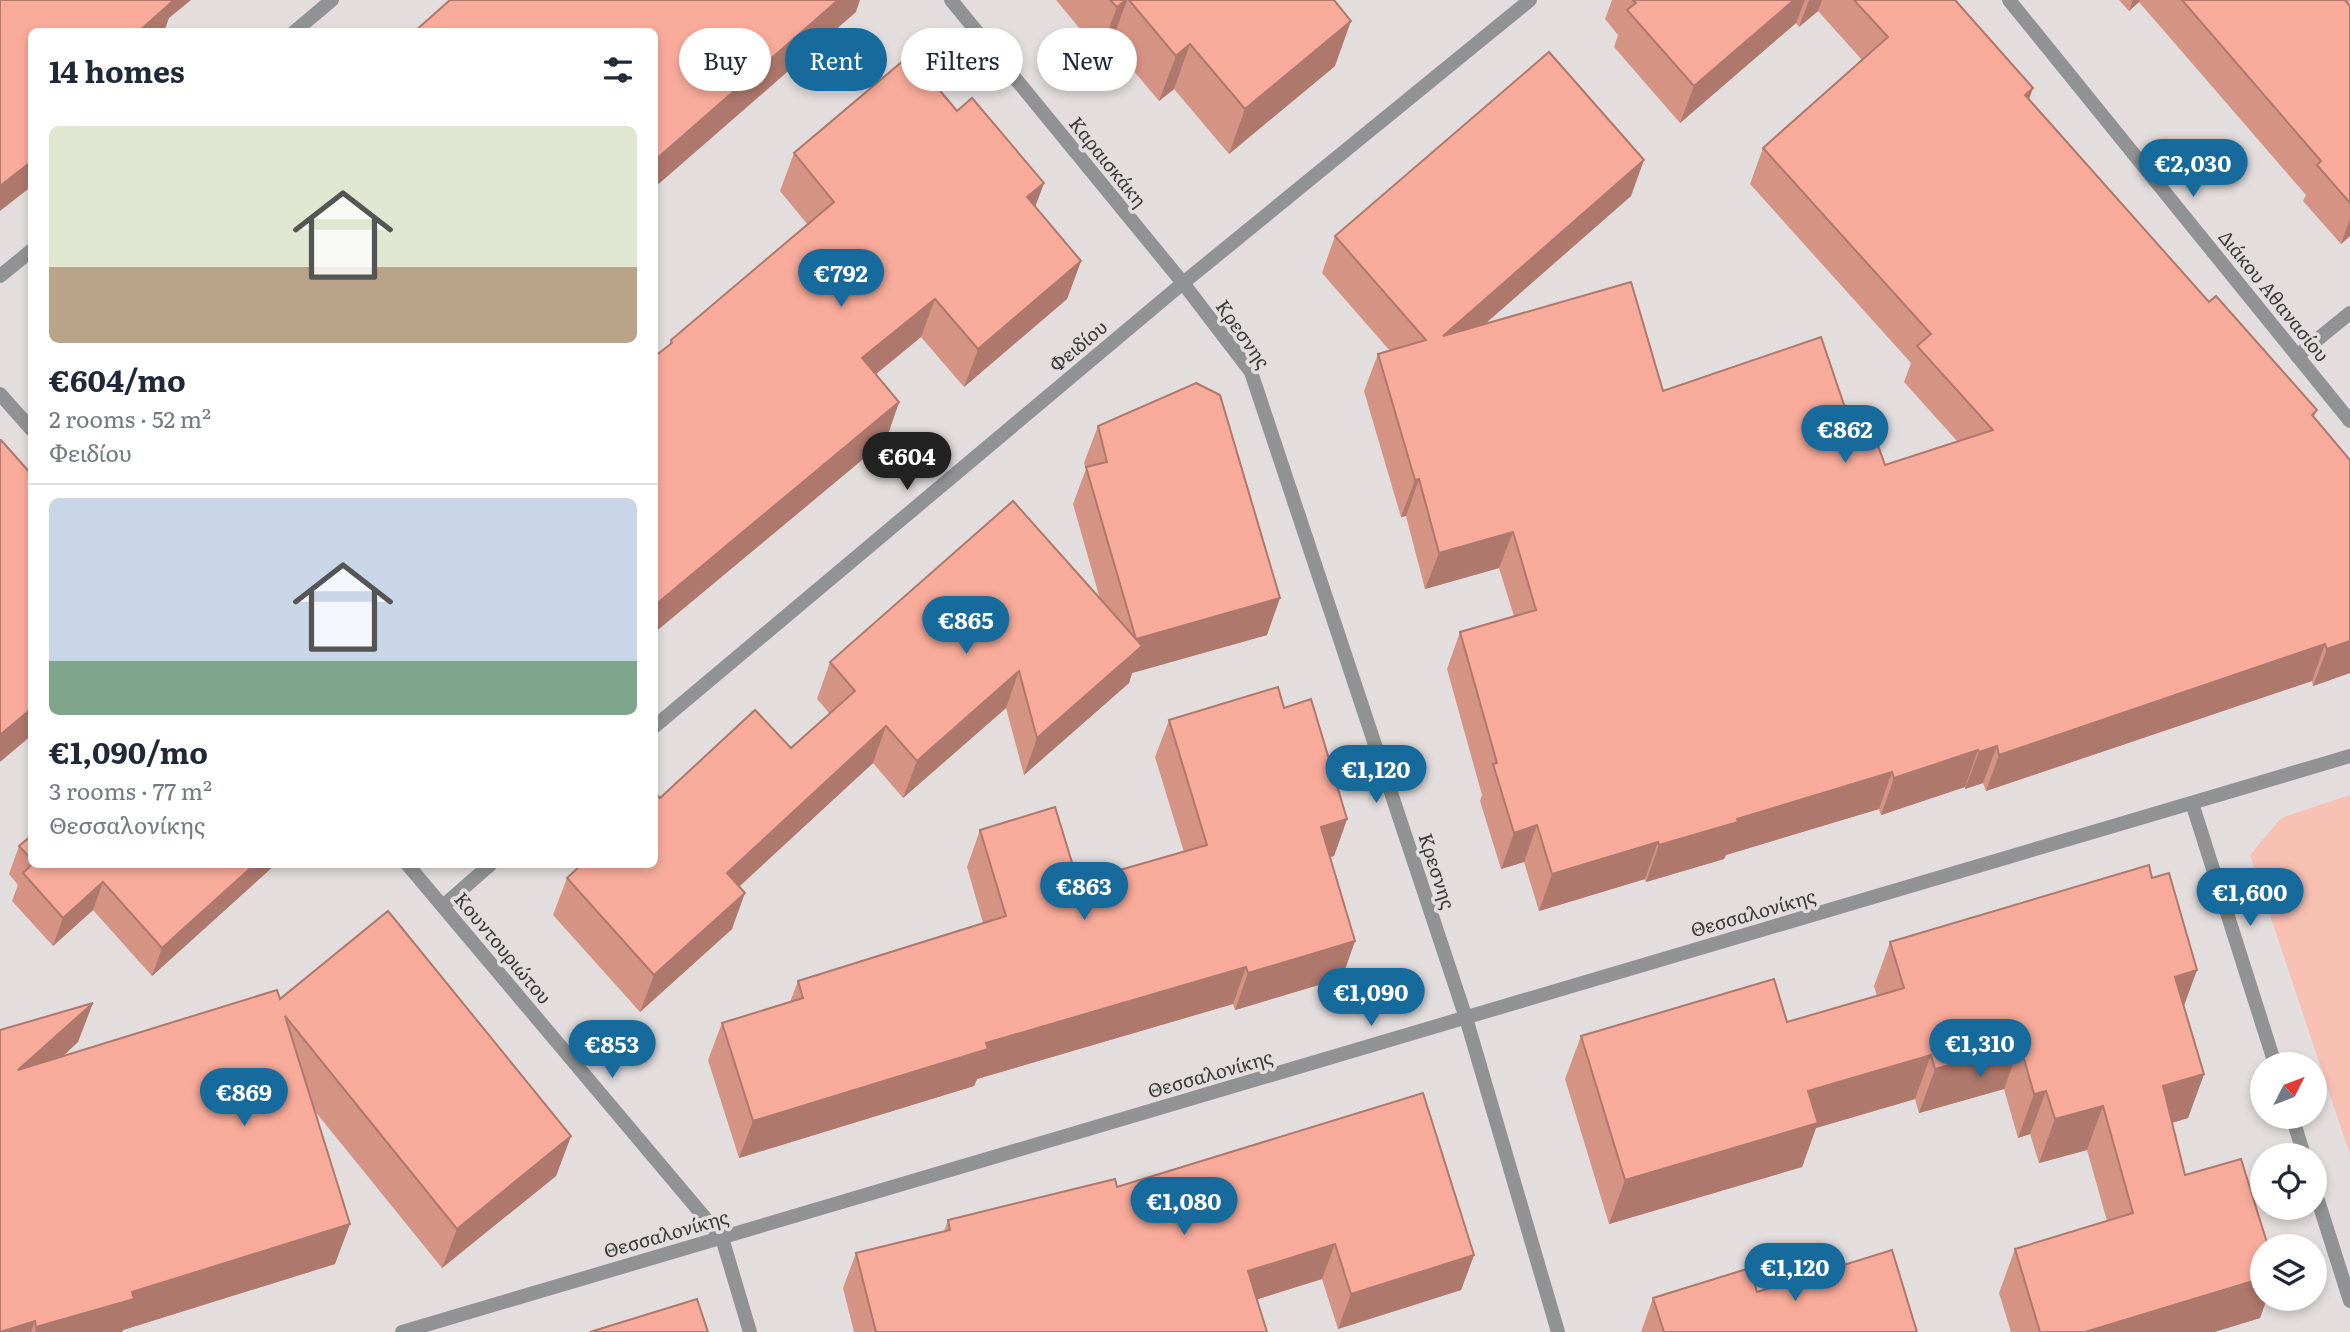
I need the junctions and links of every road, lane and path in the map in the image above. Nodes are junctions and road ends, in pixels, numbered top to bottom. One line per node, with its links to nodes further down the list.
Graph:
1 (332, 0): 5 (street)
2 (951, 0): 8 (street, Καραισκάκη)
3 (1530, 0): 8 (street, Φειδίου)
4 (2009, 0): 10 (street, Διάκου Αθανασίου)
5 (299, 28)
6 (28, 253): 7 (street)
7 (0, 276)
8 (1183, 283): 14 (street, Φειδίου); 20 (street, Κρεσνης)
9 (2350, 313): 10 (street)
10 (2297, 356): 12 (street, Διάκου Αθανασίου)
11 (0, 394): 13 (street)
12 (2350, 421)
13 (28, 426)
14 (658, 724)
15 (2350, 756): 16 (street, Θεσσαλονίκης)
16 (2192, 803): 20 (street, Θεσσαλονίκης); 21 (street)
17 (411, 868): 19 (street, Κουντουριώτου)
18 (486, 868): 19 (street)
19 (443, 905): 23 (street, Κουντουριώτου)
20 (1466, 1018): 23 (street, Θεσσαλονίκης); 27 (street, Κρεσνης)
21 (2271, 1052)
22 (2324, 1220): 24 (street)
23 (722, 1238): 25 (street, Θεσσαλονίκης); 26 (street, Κουντουριώτου)
24 (2350, 1301)
25 (402, 1332)
26 (750, 1332)
27 (1558, 1332)

